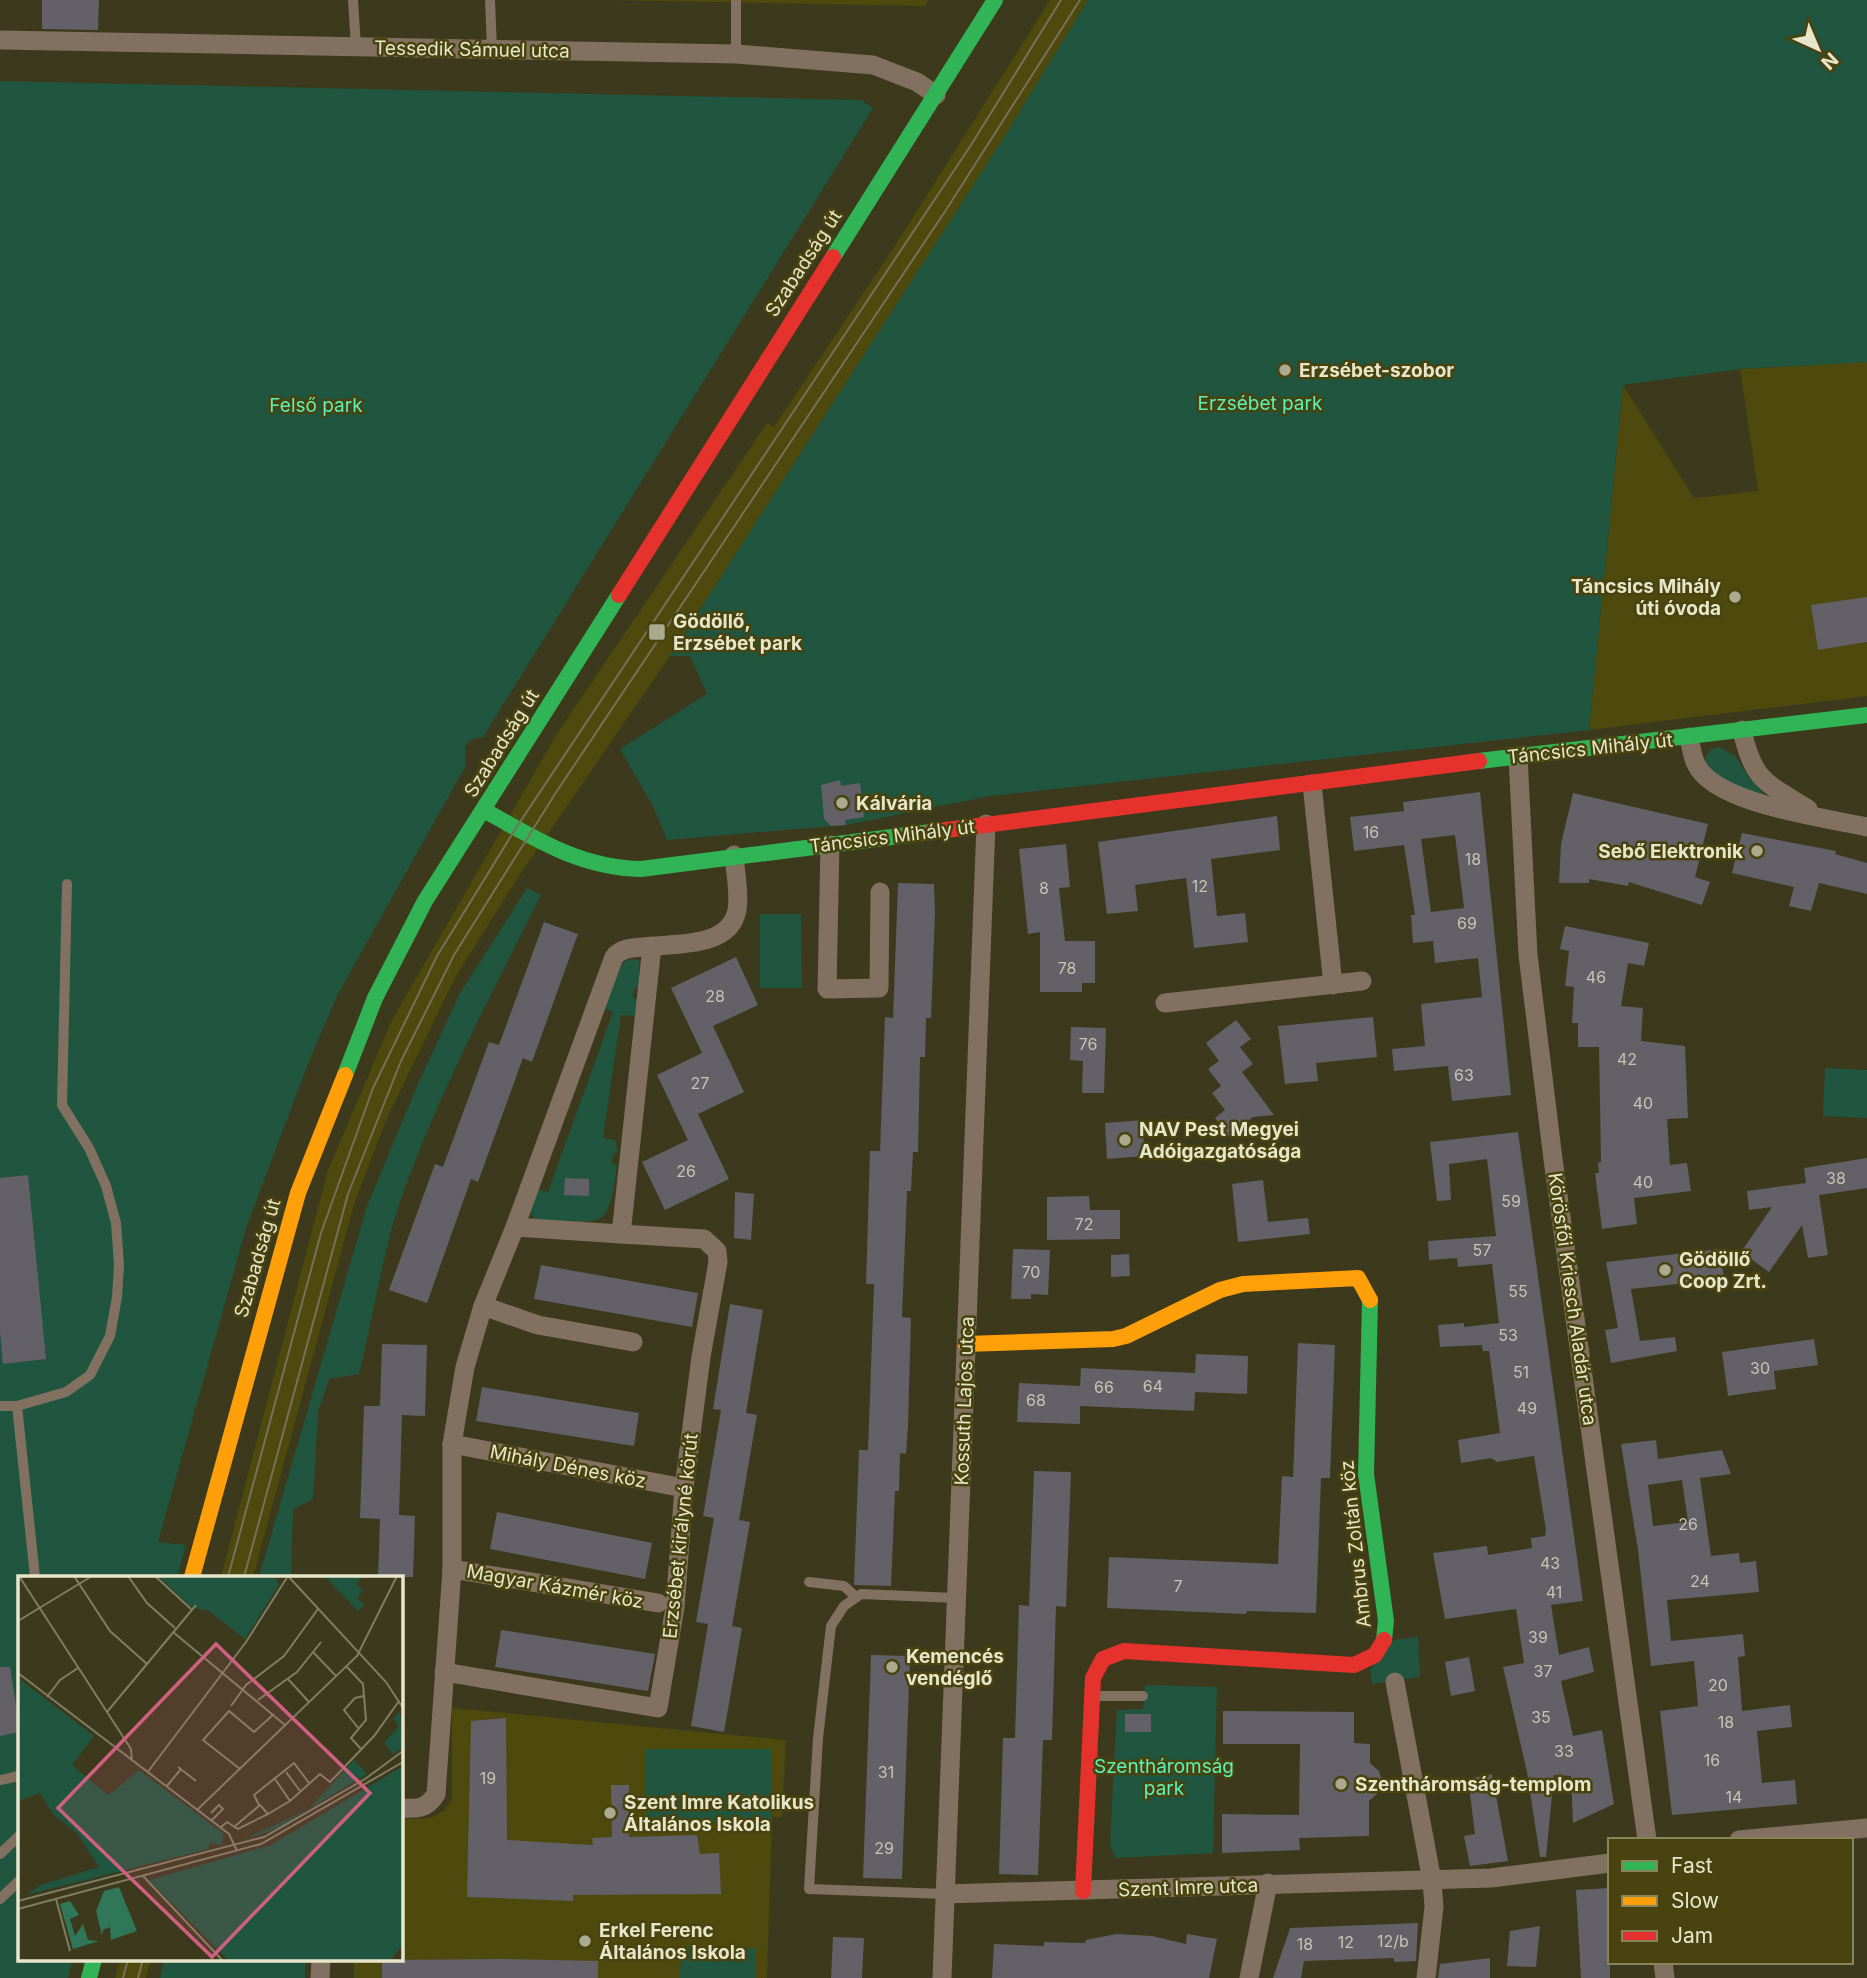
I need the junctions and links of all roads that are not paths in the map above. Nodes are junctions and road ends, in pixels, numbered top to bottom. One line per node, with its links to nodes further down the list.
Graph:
1 (353, 0): 6 (lane)
2 (491, 0): 7 (lane)
3 (736, 0): 8 (lane)
4 (995, 0): 9 (street, Szabadság út)
5 (0, 40): 6 (street, Tessedik Sámuel utca)
6 (356, 47): 7 (street, Tessedik Sámuel utca)
7 (492, 49): 8 (street, Tessedik Sámuel utca)
8 (736, 54): 9 (street, Tessedik Sámuel utca)
9 (936, 95): 15 (street, Szabadság út)
10 (1867, 715): 11 (street, Táncsics Mihály út)
11 (1742, 730): 12 (street, Táncsics Mihály út); 16 (street)
12 (1689, 737): 13 (street, Táncsics Mihály út); 16 (street)
13 (1518, 756): 14 (street, Táncsics Mihály út); 52 (street, Körösfői Kriesch Aladár utca)
14 (1312, 784): 17 (street, Táncsics Mihály út); 25 (street)
15 (484, 810): 20 (street, Táncsics Mihály út); 38 (street, Szabadság út)
16 (1820, 817): 18 (street)
17 (986, 824): 19 (street, Táncsics Mihály út); 31 (street, Kossuth Lajos utca)
18 (1867, 827)
19 (830, 845): 20 (street, Táncsics Mihály út); 22 (street)
20 (734, 855): 23 (street)
21 (67, 884): 33 (lane)
22 (880, 892)
23 (652, 946): 27 (street); 28 (street)
24 (1362, 981): 25 (street)
25 (1333, 985): 26 (street)
26 (1165, 1003)
27 (515, 1227): 28 (street, Erzsébet királyné körút); 29 (street)
28 (621, 1234): 35 (street, Erzsébet királyné körút)
29 (483, 1306): 30 (street); 34 (street)
30 (633, 1342)
31 (966, 1344): 41 (street, Kossuth Lajos utca); 45 (street, Ambrus Zoltán köz)
32 (0, 1406): 33 (lane)
33 (16, 1406): 37 (lane)
34 (452, 1444): 35 (street, Mihály Dénes köz); 36 (street)
35 (684, 1488): 43 (street, Erzsébet királyné körút)
36 (452, 1569): 42 (street, Magyar Kázmér köz); 43 (street)
37 (35, 1576)
38 (192, 1576)
39 (809, 1582): 40 (lane)
40 (856, 1597): 41 (lane); 60 (lane)
41 (956, 1598): 60 (street, Kossuth Lajos utca)
42 (658, 1603)
43 (444, 1672): 49 (street)
44 (1395, 1682): 56 (street)
45 (1092, 1696): 46 (lane); 59 (street, Ambrus Zoltán köz)
46 (1143, 1696)
47 (18, 1776): 48 (lane)
48 (0, 1780)
49 (402, 1808)
50 (1867, 1828): 53 (street)
51 (18, 1837): 54 (lane)
52 (1647, 1838)
53 (1760, 1838)
54 (0, 1854)
55 (1608, 1863): 56 (street, Szent Imre utca)
56 (1432, 1881): 58 (street, Szent Imre utca); 68 (street)
57 (18, 1882): 61 (lane)
58 (1268, 1884): 59 (street, Szent Imre utca); 67 (street)
59 (1083, 1891): 60 (street, Szent Imre utca)
60 (945, 1894): 66 (street, Kossuth Lajos utca)
61 (0, 1899)
62 (94, 1960): 64 (street)
63 (321, 1960): 65 (street)
64 (89, 1978)
65 (320, 1978)
66 (942, 1978)
67 (1249, 1978)
68 (1426, 1978)

